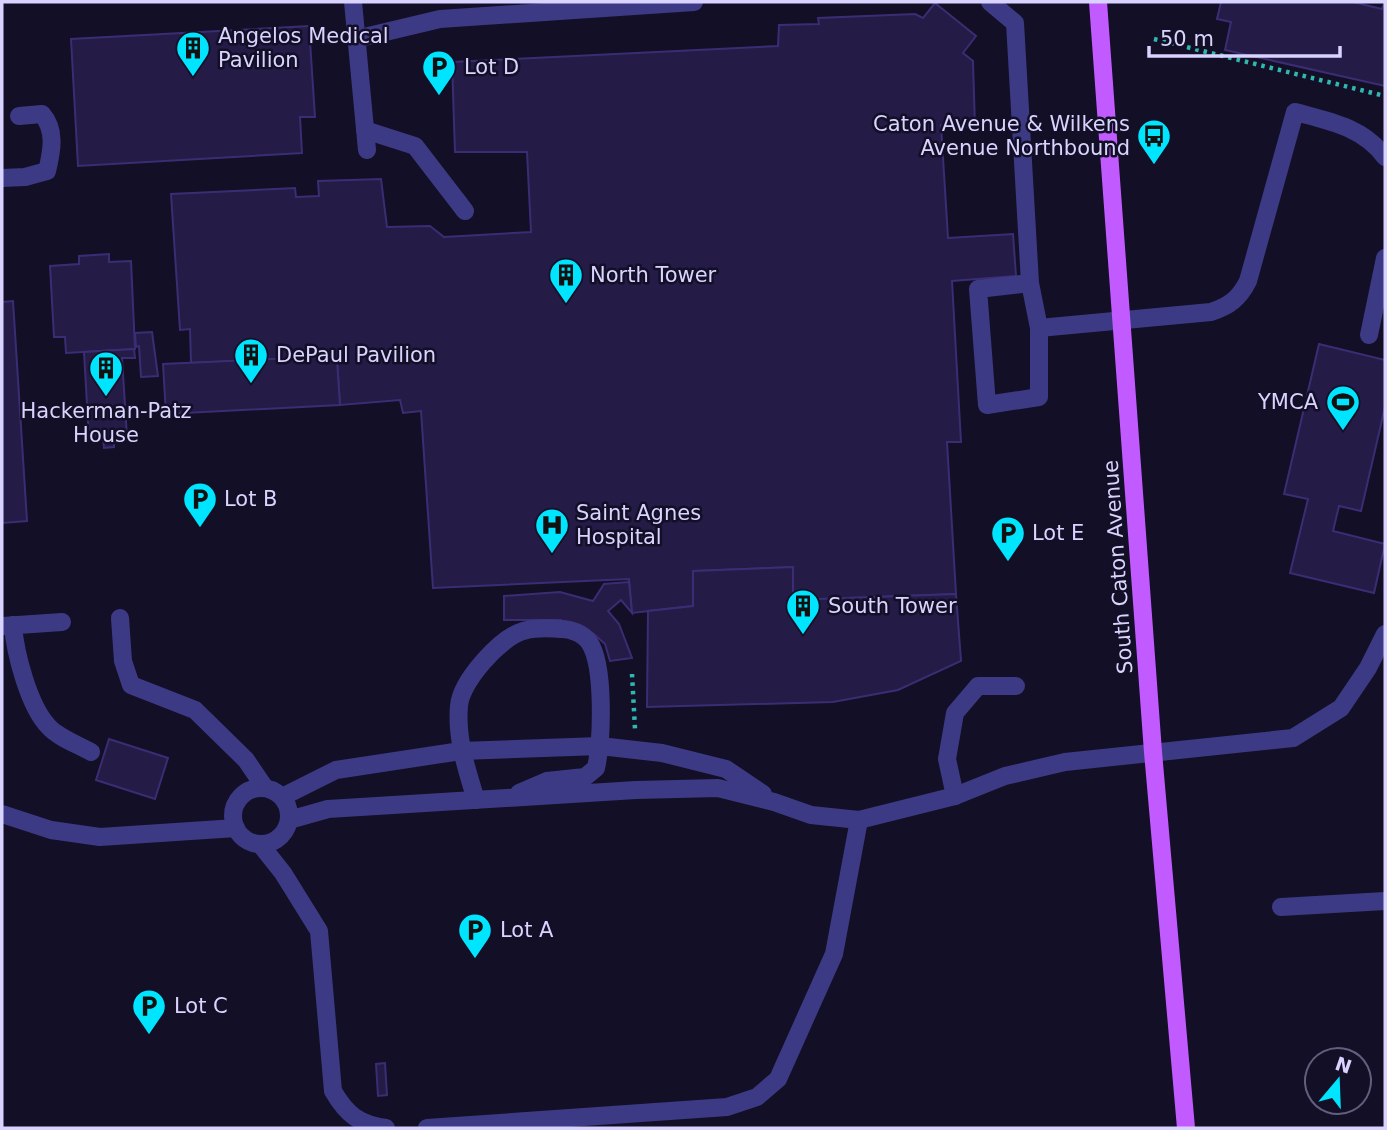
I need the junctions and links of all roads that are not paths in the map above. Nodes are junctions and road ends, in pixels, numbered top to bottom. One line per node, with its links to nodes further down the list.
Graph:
1 (353, 2): 5 (street)
2 (694, 2): 5 (street)
3 (990, 2): 13 (street)
4 (1098, 2): 14 (main road, South Caton Avenue)
5 (356, 39): 7 (street)
6 (19, 116): 10 (street)
7 (365, 130): 8 (street); 11 (street)
8 (368, 150)
9 (1385, 157): 14 (street)
10 (2, 178)
11 (465, 212)
12 (1385, 258): 16 (street)
13 (1030, 283): 15 (street); 15 (street)
14 (1123, 320): 15 (street); 25 (main road, South Caton Avenue)
15 (1039, 328)
16 (1369, 335)
17 (120, 618): 26 (street)
18 (62, 622): 19 (street)
19 (8, 626): 24 (street)
20 (1385, 634): 25 (street)
21 (1016, 686): 27 (street)
22 (600, 746): 23 (street); 23 (street); 29 (street); 31 (street)
23 (461, 751): 28 (street); 30 (street)
24 (92, 752)
25 (1153, 752): 27 (street); 41 (main road, South Caton Avenue)
26 (265, 788): 28 (street); 35 (street)
27 (955, 796): 34 (street)
28 (282, 797): 33 (street)
29 (508, 799): 30 (street); 31 (street)
30 (476, 800): 33 (street)
31 (774, 802): 34 (street)
32 (2, 814): 35 (street)
33 (289, 820): 36 (street)
34 (859, 820): 40 (street)
35 (236, 828): 36 (street)
36 (260, 844): 39 (street)
37 (1385, 901): 38 (street)
38 (1281, 907)
39 (387, 1128)
40 (427, 1128)
41 (1186, 1128)

